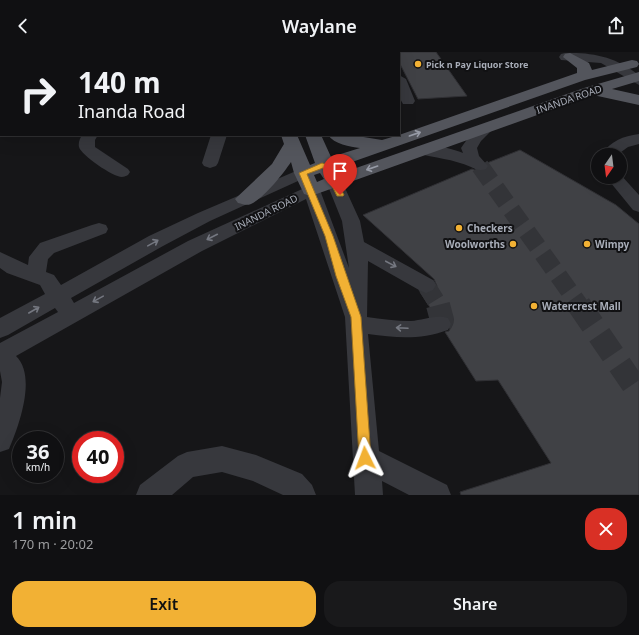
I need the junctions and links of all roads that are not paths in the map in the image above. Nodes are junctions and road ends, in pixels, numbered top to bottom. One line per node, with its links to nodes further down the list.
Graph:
1 (570, 58): 3 (street); 4 (main road); 5 (street)
2 (639, 63): 5 (main road, INANDA ROAD)
3 (607, 70): 4 (main road, INANDA ROAD); 5 (main road, INANDA ROAD)
4 (583, 76): 17 (main road, INANDA ROAD, one-way to 4)
5 (633, 78): 7 (main road, INANDA ROAD)
6 (400, 81): 9 (street)
7 (589, 91): 8 (main road); 10 (main road, INANDA ROAD)
8 (639, 100)
9 (408, 101)
10 (487, 128): 19 (main road, INANDA ROAD); 19 (street)
11 (89, 136): 22 (street)
12 (219, 136): 20 (street)
13 (313, 136): 21 (main road)
14 (339, 136): 17 (main road)
15 (639, 139): 18 (street)
16 (291, 140): 24 (main road); 26 (main road)
17 (387, 144): 21 (main road, INANDA ROAD)
18 (613, 148)
19 (422, 150): 23 (main road, INANDA ROAD, one-way to 23)
20 (210, 163)
21 (325, 165): 23 (main road); 24 (main road, INANDA ROAD)
22 (122, 172)
23 (334, 181): 24 (main road, INANDA ROAD); 29 (street)
24 (307, 182): 26 (street, INANDA ROAD); 34 (street, INANDA ROAD, one-way to 34); 35 (street)
25 (620, 184): 27 (street)
26 (245, 198): 33 (street, INANDA ROAD, one-way to 26)
27 (639, 206)
28 (99, 229): 31 (street)
29 (356, 246): 32 (street, one-way to 32); 35 (street)
30 (5, 268): 31 (street)
31 (36, 275): 33 (street)
32 (426, 285)
33 (58, 296): 34 (street); 37 (street, INANDA ROAD, one-way to 33)
34 (71, 313): 38 (street, INANDA ROAD)
35 (357, 321): 36 (street, one-way to 35); 41 (street)
36 (440, 324)
37 (0, 329)
38 (0, 354)
39 (0, 358): 40 (street)
40 (0, 440)
41 (365, 458): 42 (street); 45 (street)
42 (426, 492)
43 (150, 495): 44 (street)
44 (302, 495)
45 (368, 495)

